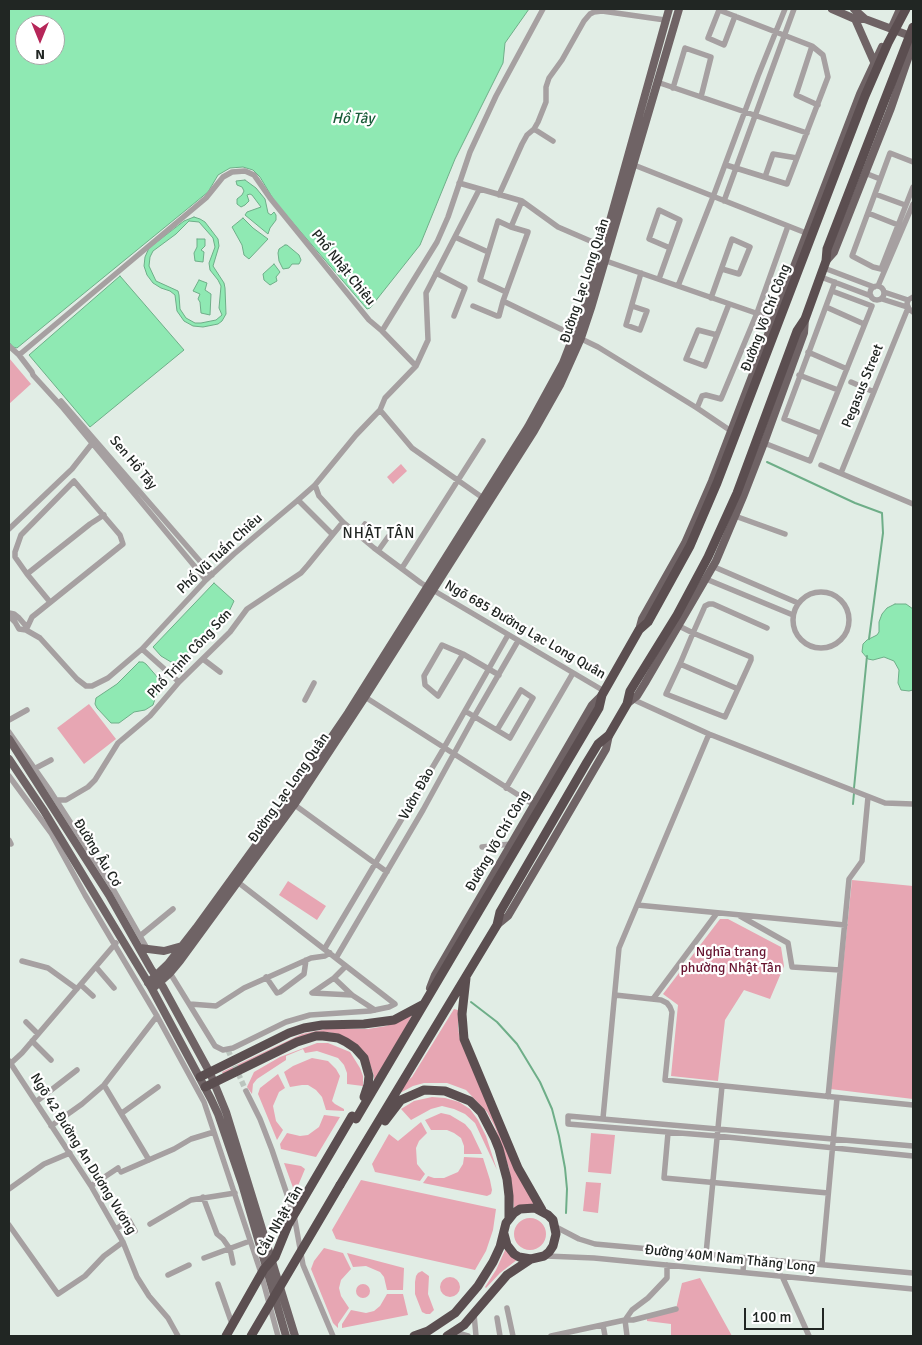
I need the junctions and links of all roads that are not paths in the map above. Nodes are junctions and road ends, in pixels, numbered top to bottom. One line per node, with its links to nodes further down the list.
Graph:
1 (543, 9): 38 (street, Phố Nhật Chiêu)
2 (669, 9): 10 (main road, Đường Lạc Long Quân)
3 (678, 9): 21 (main road, Đường Lạc Long Quân)
4 (785, 9): 13 (street)
5 (794, 9): 14 (street)
6 (832, 9): 8 (main road)
7 (902, 10): 12 (highway, Đường Võ Chí Công)
8 (858, 12): 12 (main road); 18 (main road)
9 (735, 16): 9 (street); 13 (street)
10 (666, 20): 27 (street); 54 (main road, Đường Lạc Long Quân)
11 (913, 27): 15 (highway)
12 (894, 30): 15 (main road); 16 (highway, Đường Võ Chí Công)
13 (776, 32): 14 (street); 25 (street)
14 (784, 35): 17 (street); 26 (street)
15 (911, 42): 20 (main road); 59 (highway)
16 (885, 45): 18 (main road, Đường Võ Chí Công); 103 (highway, Đường Võ Chí Công)
17 (812, 46): 24 (street); 24 (street)
18 (874, 62): 52 (main road, Đường Võ Chí Công)
19 (913, 62): 20 (main road)
20 (904, 68): 35 (main road)
21 (657, 82): 22 (street); 32 (main road, Đường Lạc Long Quân)
22 (673, 88): 23 (street); 23 (street)
23 (701, 97): 25 (street)
24 (818, 105): 28 (street)
25 (745, 112): 26 (street); 33 (street)
26 (754, 115): 28 (street); 34 (street)
27 (534, 129): 29 (street); 42 (street)
28 (807, 134): 30 (street)
29 (553, 142)
30 (797, 158): 36 (street); 36 (street)
31 (913, 162): 37 (street)
32 (634, 165): 43 (street); 57 (main road, Đường Lạc Long Quân)
33 (726, 165): 34 (street); 43 (street)
34 (736, 168): 36 (street); 45 (street)
35 (865, 173): 37 (street); 59 (main road)
36 (765, 177)
37 (880, 179): 41 (street)
38 (459, 183): 40 (street); 84 (street, Phố Nhật Chiêu)
39 (913, 186): 47 (street)
40 (478, 190): 42 (street); 53 (street, Phố Vũ Tuấn Chiêu)
41 (874, 194): 47 (street); 48 (street)
42 (499, 195): 44 (street)
43 (713, 197): 45 (street); 64 (street)
44 (522, 201): 50 (street); 54 (street)
45 (724, 201): 51 (street)
46 (913, 204): 65 (street)
47 (905, 205): 49 (street)
48 (868, 213): 49 (street); 49 (street)
49 (898, 224)
50 (511, 226): 56 (street); 67 (street)
51 (788, 226): 52 (street); 79 (street)
52 (806, 233): 82 (main road, Đường Võ Chí Công)
53 (455, 237): 56 (street); 60 (street, Phố Vũ Tuấn Chiêu)
54 (602, 246): 86 (main road, Đường Lạc Long Quân)
55 (670, 248): 55 (street); 62 (street)
56 (488, 252): 67 (street)
57 (606, 261): 61 (street); 86 (main road, Đường Lạc Long Quân)
58 (722, 269): 58 (street); 71 (street)
59 (824, 269): 63 (street); 65 (street); 81 (highway)
60 (436, 273): 80 (street); 90 (street, Phố Vũ Tuấn Chiêu)
61 (640, 273): 62 (street); 76 (street)
62 (659, 279): 64 (street)
63 (835, 282): 66 (street); 69 (street)
64 (678, 286): 71 (street)
65 (876, 287): 68 (street); 69 (street)
66 (832, 290): 77 (street); 83 (street)
67 (506, 292): 73 (street)
68 (884, 292): 70 (street); 72 (street)
69 (871, 296): 72 (street)
70 (911, 297): 78 (street)
71 (711, 298): 74 (street)
72 (882, 298): 78 (street)
73 (503, 301): 75 (street); 86 (street)
74 (729, 304): 79 (street); 85 (street)
75 (473, 306)
76 (632, 306): 76 (street)
77 (826, 307): 83 (street); 88 (street)
78 (910, 309): 95 (street, Pegasus Street)
79 (757, 314): 82 (street); 96 (street)
80 (454, 316)
81 (805, 318): 102 (main road); 154 (highway)
82 (773, 319): 98 (main road, Đường Võ Chí Công)
83 (864, 324): 91 (street)
84 (382, 331): 89 (street, Phố Nhật Chiêu); 90 (street)
85 (717, 335): 85 (street)
86 (578, 337): 96 (street); 109 (main road, Đường Lạc Long Quân); 128 (main road, Đường Lạc Long Quân)
87 (9, 346): 89 (street, Sen Hồ Tây)
88 (808, 352): 91 (street); 92 (street)
89 (19, 355): 100 (street, Sen Hồ Tây)
90 (416, 366): 97 (street, Phố Vũ Tuấn Chiêu)
91 (847, 369): 94 (street)
92 (799, 375): 94 (street); 99 (street)
93 (851, 382): 95 (street)
94 (838, 390): 99 (street)
95 (874, 392): 106 (street, Pegasus Street)
96 (696, 408): 98 (street)
97 (380, 410): 107 (street); 108 (street, Phố Vũ Tuấn Chiêu)
98 (731, 431): 104 (main road, Đường Võ Chí Công)
99 (820, 433): 102 (street)
100 (94, 441): 116 (street); 125 (street, Sen Hồ Tây); 127 (street, Sen Hồ Tây)
101 (482, 441): 107 (street)
102 (764, 443): 113 (main road)
103 (728, 456): 104 (highway); 136 (highway, Đường Võ Chí Công)
104 (719, 462): 136 (main road, Đường Võ Chí Công)
105 (821, 465): 106 (street)
106 (842, 473): 111 (street)
107 (456, 480): 109 (street); 123 (street)
108 (315, 485): 110 (street, Phố Vũ Tuấn Chiêu); 114 (street, Ngõ 685 Đường Lạc Long Quân)
109 (483, 498): 128 (main road, Đường Lạc Long Quân)
110 (298, 500): 117 (street); 125 (street, Phố Vũ Tuấn Chiêu)
111 (913, 504)
112 (104, 515): 124 (street); 124 (street); 129 (street)
113 (735, 516): 118 (street); 122 (main road)
114 (343, 522): 117 (street, Phố Trịnh Công Sơn); 119 (street, Ngõ 685 Đường Lạc Long Quân)
115 (366, 524): 119 (street)
116 (9, 529)
117 (332, 534): 142 (street, Phố Trịnh Công Sơn)
118 (785, 534)
119 (357, 535): 121 (street, Ngõ 685 Đường Lạc Long Quân)
120 (388, 537): 121 (street)
121 (378, 551): 123 (street, Ngõ 685 Đường Lạc Long Quân)
122 (712, 566): 126 (main road); 130 (street)
123 (402, 568): 128 (street, Ngõ 685 Đường Lạc Long Quân)
124 (27, 574): 129 (street)
125 (212, 575): 127 (street, Phố Vũ Tuấn Chiêu)
126 (706, 579): 132 (street); 133 (main road)
127 (206, 580): 140 (street, Phố Vũ Tuấn Chiêu)
128 (430, 589): 138 (street, Ngõ 685 Đường Lạc Long Quân); 152 (main road, Đường Lạc Long Quân); 171 (main road, Đường Lạc Long Quân)
129 (50, 602): 135 (street)
130 (798, 603): 132 (street); 132 (street)
131 (9, 615): 135 (street)
132 (793, 615)
133 (679, 626): 137 (street); 154 (main road)
134 (767, 628): 137 (street)
135 (26, 630): 140 (street, Phố Vũ Tuấn Chiêu)
136 (639, 630): 151 (highway, Đường Võ Chí Công)
137 (693, 633): 143 (street); 150 (street)
138 (508, 635): 139 (street, Ngõ 685 Đường Lạc Long Quân); 144 (street, Vườn Đào)
139 (518, 641): 146 (street, Ngõ 685 Đường Lạc Long Quân); 147 (street, Vườn Đào)
140 (142, 650): 148 (street)
141 (463, 654): 141 (street); 144 (street)
142 (203, 659): 145 (street); 148 (street, Phố Trịnh Công Sơn)
143 (680, 664): 150 (street); 150 (street)
144 (489, 669): 147 (street); 156 (street, Vườn Đào)
145 (220, 672)
146 (573, 673): 151 (street, Ngõ 685 Đường Lạc Long Quân); 169 (street)
147 (499, 675): 157 (street, Vườn Đào)
148 (179, 682): 174 (street, Phố Trịnh Công Sơn)
149 (314, 683): 153 (street)
150 (738, 689)
151 (603, 693): 175 (main road, Đường Võ Chí Công); 214 (highway, Đường Võ Chí Công)
152 (366, 698): 163 (street); 171 (main road, Đường Lạc Long Quân)
153 (304, 700)
154 (629, 702): 161 (street); 202 (highway)
155 (27, 710): 158 (street)
156 (465, 712): 157 (street); 163 (street, Vườn Đào)
157 (474, 717): 159 (street); 164 (street, Vườn Đào)
158 (9, 720)
159 (497, 730): 159 (street)
160 (9, 732): 167 (street, Đường Âu Cơ)
161 (709, 734): 170 (street); 185 (street)
162 (9, 740): 174 (main road, Đường Âu Cơ)
163 (444, 748): 164 (street); 172 (street, Vườn Đào)
164 (454, 754): 169 (street); 176 (street, Vườn Đào)
165 (9, 759): 177 (main road, Đường Âu Cơ)
166 (51, 760): 167 (street)
167 (34, 769): 174 (street, Đường Âu Cơ)
168 (9, 776): 191 (street, Đường Âu Cơ)
169 (506, 788): 175 (street)
170 (868, 797): 173 (street); 189 (street)
171 (291, 803): 180 (street); 182 (main road, Đường Lạc Long Quân); 192 (main road, Đường Lạc Long Quân)
172 (412, 803): 176 (street); 180 (street, Vườn Đào)
173 (913, 804)
174 (56, 805): 177 (main road); 190 (street, Đường Âu Cơ); 193 (main road, Đường Âu Cơ)
175 (534, 805): 178 (main road, Đường Võ Chí Công)
176 (423, 810): 181 (street, Vườn Đào)
177 (46, 814): 191 (main road, Đường Âu Cơ)
178 (511, 844): 179 (street); 214 (main road, Đường Võ Chí Công)
179 (482, 847)
180 (375, 863): 181 (street); 183 (street, Vườn Đào)
181 (387, 872): 184 (street, Vườn Đào)
182 (239, 883): 194 (street); 201 (main road, Đường Lạc Long Quân)
183 (357, 896): 184 (street); 194 (street, Vườn Đào)
184 (369, 902): 195 (street, Vườn Đào)
185 (637, 905): 187 (street); 210 (street)
186 (173, 908): 190 (street)
187 (717, 913): 188 (street); 212 (street)
188 (737, 914): 189 (street); 200 (street)
189 (845, 925): 200 (street)
190 (140, 936): 193 (street, Đường Âu Cơ)
191 (118, 941): 199 (street); 206 (main road, Đường Âu Cơ); 216 (street, Đường Âu Cơ)
192 (182, 946): 193 (main road); 205 (main road, Đường Lạc Long Quân)
193 (144, 949): 205 (main road, Đường Âu Cơ)
194 (327, 951): 195 (street); 196 (street)
195 (336, 958): 198 (street)
196 (306, 960): 203 (street); 203 (street)
197 (22, 961): 207 (street)
198 (346, 966): 204 (street); 215 (street)
199 (96, 967): 207 (street); 208 (street)
200 (840, 970): 230 (street)
201 (170, 973): 205 (main road, Đường Lạc Long Quân); 213 (street)
202 (467, 975): 240 (highway); 255 (highway)
203 (266, 978): 213 (street)
204 (334, 978): 209 (street); 209 (street)
205 (158, 979): 206 (main road, Đường Lạc Long Quân); 223 (main road, Đường Âu Cơ)
206 (150, 986): 224 (main road, Đường Âu Cơ)
207 (79, 987): 211 (street); 218 (street)
208 (114, 988)
209 (352, 995): 215 (street)
210 (615, 995): 212 (street); 236 (street)
211 (93, 996)
212 (653, 999): 227 (street)
213 (190, 1004): 215 (street)
214 (424, 1004): 223 (highway); 235 (highway, Đường Võ Chí Công)
215 (375, 1010)
216 (157, 1016): 225 (street); 239 (street, Đường Âu Cơ)
217 (26, 1022): 218 (street)
218 (38, 1034): 219 (street)
219 (32, 1041): 220 (street); 221 (street)
220 (51, 1060)
221 (9, 1063): 232 (street, Ngõ 42 Đường An Dương Vương)
222 (77, 1070): 232 (street)
223 (210, 1073): 224 (highway); 226 (main road, Đường Âu Cơ)
224 (200, 1077): 226 (main road, Đường Âu Cơ)
225 (104, 1085): 234 (street); 237 (street)
226 (210, 1085): 235 (highway); 294 (main road); 295 (main road)
227 (722, 1086): 230 (street); 238 (street)
228 (158, 1087): 234 (street)
229 (246, 1092): 296 (street)
230 (828, 1097): 231 (street)
231 (837, 1098): 233 (street); 243 (street)
232 (37, 1101): 237 (street, Ngõ 42 Đường An Dương Vương)
233 (913, 1105)
234 (122, 1113): 248 (street)
235 (354, 1118): 291 (highway, Cầu Nhật Tân, bridge)
236 (603, 1118): 238 (street); 241 (street)
237 (51, 1126): 246 (street, Ngõ 42 Đường An Dương Vương)
238 (718, 1128): 242 (street); 243 (street)
239 (214, 1132): 248 (street); 253 (street, Đường Âu Cơ)
240 (375, 1132): 256 (highway); 292 (highway, bridge)
241 (668, 1133): 242 (street); 249 (street)
242 (717, 1136): 245 (street); 249 (street)
243 (832, 1139): 244 (street); 245 (street)
244 (913, 1146)
245 (831, 1148): 247 (street); 252 (street)
246 (70, 1153): 250 (street, Ngõ 42 Đường An Dương Vương); 251 (street)
247 (913, 1156)
248 (149, 1160): 250 (street)
249 (713, 1183): 252 (street); 266 (street)
250 (91, 1186): 261 (street, Ngõ 42 Đường An Dương Vương)
251 (9, 1189)
252 (828, 1192): 272 (street)
253 (235, 1193): 254 (street); 263 (street, Đường Âu Cơ)
254 (203, 1197): 257 (street); 265 (street)
255 (542, 1210): 256 (highway); 260 (highway)
256 (509, 1218): 259 (highway)
257 (150, 1224)
258 (9, 1225): 264 (street)
259 (504, 1228): 270 (highway); 297 (highway)
260 (556, 1228): 266 (street, Đường 40M Nam Thăng Long); 267 (highway)
261 (116, 1229): 262 (street); 264 (street, Ngõ 42 Đường An Dương Vương)
262 (135, 1231)
263 (250, 1241): 265 (street); 278 (street, Đường Âu Cơ)
264 (123, 1242): 290 (street, Ngõ 42 Đường An Dương Vương)
265 (230, 1249): 268 (street); 271 (street)
266 (706, 1254): 269 (street, Đường 40M Nam Thăng Long)
267 (544, 1256): 270 (highway); 274 (street, Đường 40M Nam Thăng Long)
268 (204, 1258)
269 (744, 1258): 272 (street, Đường 40M Nam Thăng Long); 275 (street)
270 (531, 1260): 284 (highway)
271 (233, 1263)
272 (822, 1264): 276 (street, Đường 40M Nam Thăng Long)
273 (190, 1265): 277 (street)
274 (667, 1265): 275 (street, Đường 40M Nam Thăng Long); 286 (street)
275 (743, 1272): 279 (street, Đường 40M Nam Thăng Long)
276 (913, 1273)
277 (168, 1275)
278 (261, 1275): 287 (street); 293 (street, Đường Âu Cơ)
279 (782, 1276): 281 (street, Đường 40M Nam Thăng Long); 305 (street)
280 (218, 1284): 287 (street)
281 (913, 1289)
282 (508, 1308): 301 (street)
283 (676, 1309): 286 (street)
284 (475, 1312): 289 (highway); 299 (street)
285 (497, 1318): 300 (street)
286 (625, 1320): 288 (street); 304 (street)
287 (231, 1321): 291 (street)
288 (604, 1324): 302 (street); 303 (street)
289 (450, 1334): 298 (street)
290 (178, 1336)
291 (226, 1336)
292 (252, 1336)
293 (278, 1336)
294 (286, 1336)
295 (295, 1336)
296 (332, 1336)
297 (414, 1336)
298 (468, 1336)
299 (476, 1336)
300 (500, 1336)
301 (512, 1336)
302 (551, 1336)
303 (605, 1336)
304 (627, 1336)
305 (809, 1336)

